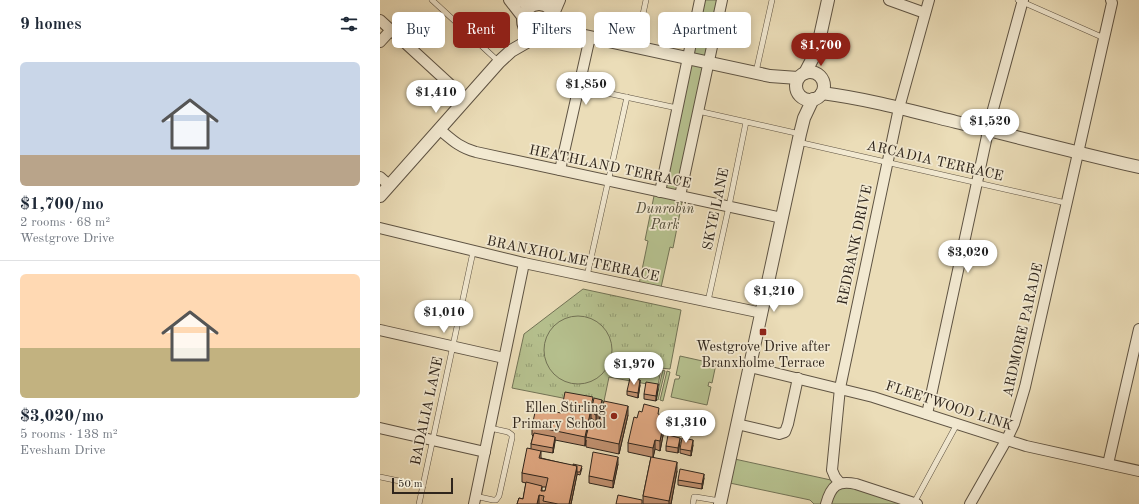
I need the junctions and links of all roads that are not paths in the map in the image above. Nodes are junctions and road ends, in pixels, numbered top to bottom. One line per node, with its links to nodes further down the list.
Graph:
1 (432, 0): 34 (lane)
2 (509, 0): 20 (street)
3 (517, 0): 15 (street)
4 (560, 0): 18 (street)
5 (646, 0): 19 (lane)
6 (700, 0): 33 (street)
7 (722, 0): 35 (street)
8 (772, 0): 36 (lane)
9 (828, 0): 37 (street)
10 (889, 0): 21 (street)
11 (929, 0): 21 (street, REDBANK DRIVE)
12 (1111, 0): 28 (street, ARDMORE PARADE)
13 (1021, 1): 28 (lane); 46 (street)
14 (548, 2): 15 (street); 17 (street)
15 (532, 6): 16 (street)
16 (526, 12)
17 (552, 12)
18 (557, 12)
19 (643, 12)
20 (518, 13)
21 (925, 13): 42 (street, REDBANK DRIVE)
22 (380, 20): 23 (street)
23 (391, 30): 29 (street); 39 (street)
24 (518, 35): 32 (street)
25 (586, 36): 26 (street)
26 (590, 37): 27 (street); 38 (street)
27 (594, 38)
28 (1104, 38): 48 (street, ARDMORE PARADE)
29 (380, 42)
30 (518, 47): 32 (street)
31 (645, 48): 33 (street)
32 (511, 51): 34 (street)
33 (688, 58): 35 (street); 41 (street)
34 (499, 62): 39 (street)
35 (709, 63): 36 (street); 43 (street)
36 (756, 73): 37 (street)
37 (810, 86): 42 (street); 47 (street)
38 (579, 87): 40 (lane); 51 (street)
39 (466, 98): 45 (street)
40 (627, 98): 41 (lane); 53 (lane)
41 (677, 108): 55 (street)
42 (899, 108): 46 (street); 49 (street, REDBANK DRIVE)
43 (698, 112): 44 (lane); 57 (street)
44 (746, 122): 47 (lane); 59 (lane, SKYE LANE)
45 (439, 129): 51 (street, HEATHLAND TERRACE); 52 (street)
46 (989, 130): 48 (street); 54 (street)
47 (799, 138): 49 (lane, ARCADIA TERRACE); 60 (street)
48 (1078, 153): 50 (street); 58 (street, ARDMORE PARADE)
49 (886, 162): 54 (lane, ARCADIA TERRACE); 74 (street, REDBANK DRIVE)
50 (1139, 167)
51 (560, 170): 53 (street, HEATHLAND TERRACE)
52 (384, 181): 56 (street)
53 (609, 181): 55 (street, HEATHLAND TERRACE); 64 (lane)
54 (977, 183): 58 (lane, ARCADIA TERRACE); 75 (street)
55 (660, 192): 57 (street, HEATHLAND TERRACE)
56 (380, 196)
57 (680, 196): 59 (street, HEATHLAND TERRACE)
58 (1066, 203): 80 (street, ARDMORE PARADE)
59 (729, 206): 60 (street, HEATHLAND TERRACE); 65 (lane, SKYE LANE)
60 (782, 218): 66 (street)
61 (380, 228): 62 (street, BRANXHOLME TERRACE)
62 (473, 252): 63 (street, BRANXHOLME TERRACE); 69 (lane, BADALIA LANE)
63 (524, 263): 64 (street, BRANXHOLME TERRACE); 70 (street)
64 (587, 276): 65 (street, BRANXHOLME TERRACE)
65 (708, 302): 66 (street, BRANXHOLME TERRACE)
66 (762, 313): 72 (street)
67 (1139, 329): 71 (street)
68 (380, 330): 69 (street)
69 (452, 347): 70 (street); 81 (lane, BADALIA LANE)
70 (504, 358): 79 (street)
71 (1136, 360): 83 (street)
72 (750, 367): 73 (street, FLEETWOOD LINK); 76 (street)
73 (798, 378): 74 (street, FLEETWOOD LINK); 76 (street)
74 (840, 388): 75 (street, FLEETWOOD LINK); 86 (street, REDBANK DRIVE)
75 (927, 414): 77 (street, FLEETWOOD LINK)
76 (737, 424): 89 (street)
77 (957, 424): 80 (street, FLEETWOOD LINK); 93 (lane)
78 (380, 428): 81 (street)
79 (490, 428): 82 (street); 88 (lane)
80 (1007, 439): 83 (street, FLEETWOOD LINK); 94 (street, ARDMORE PARADE)
81 (433, 440): 82 (street); 87 (lane, BADALIA LANE)
82 (485, 452): 88 (street)
83 (1108, 464): 84 (street, FLEETWOOD LINK)
84 (1139, 471)
85 (380, 477): 87 (lane)
86 (840, 483): 92 (street); 93 (street)
87 (423, 486): 90 (lane, BADALIA LANE)
88 (475, 500)
89 (721, 503): 91 (lane)
90 (419, 504)
91 (693, 504)
92 (826, 504)
93 (916, 504)
94 (970, 504)

